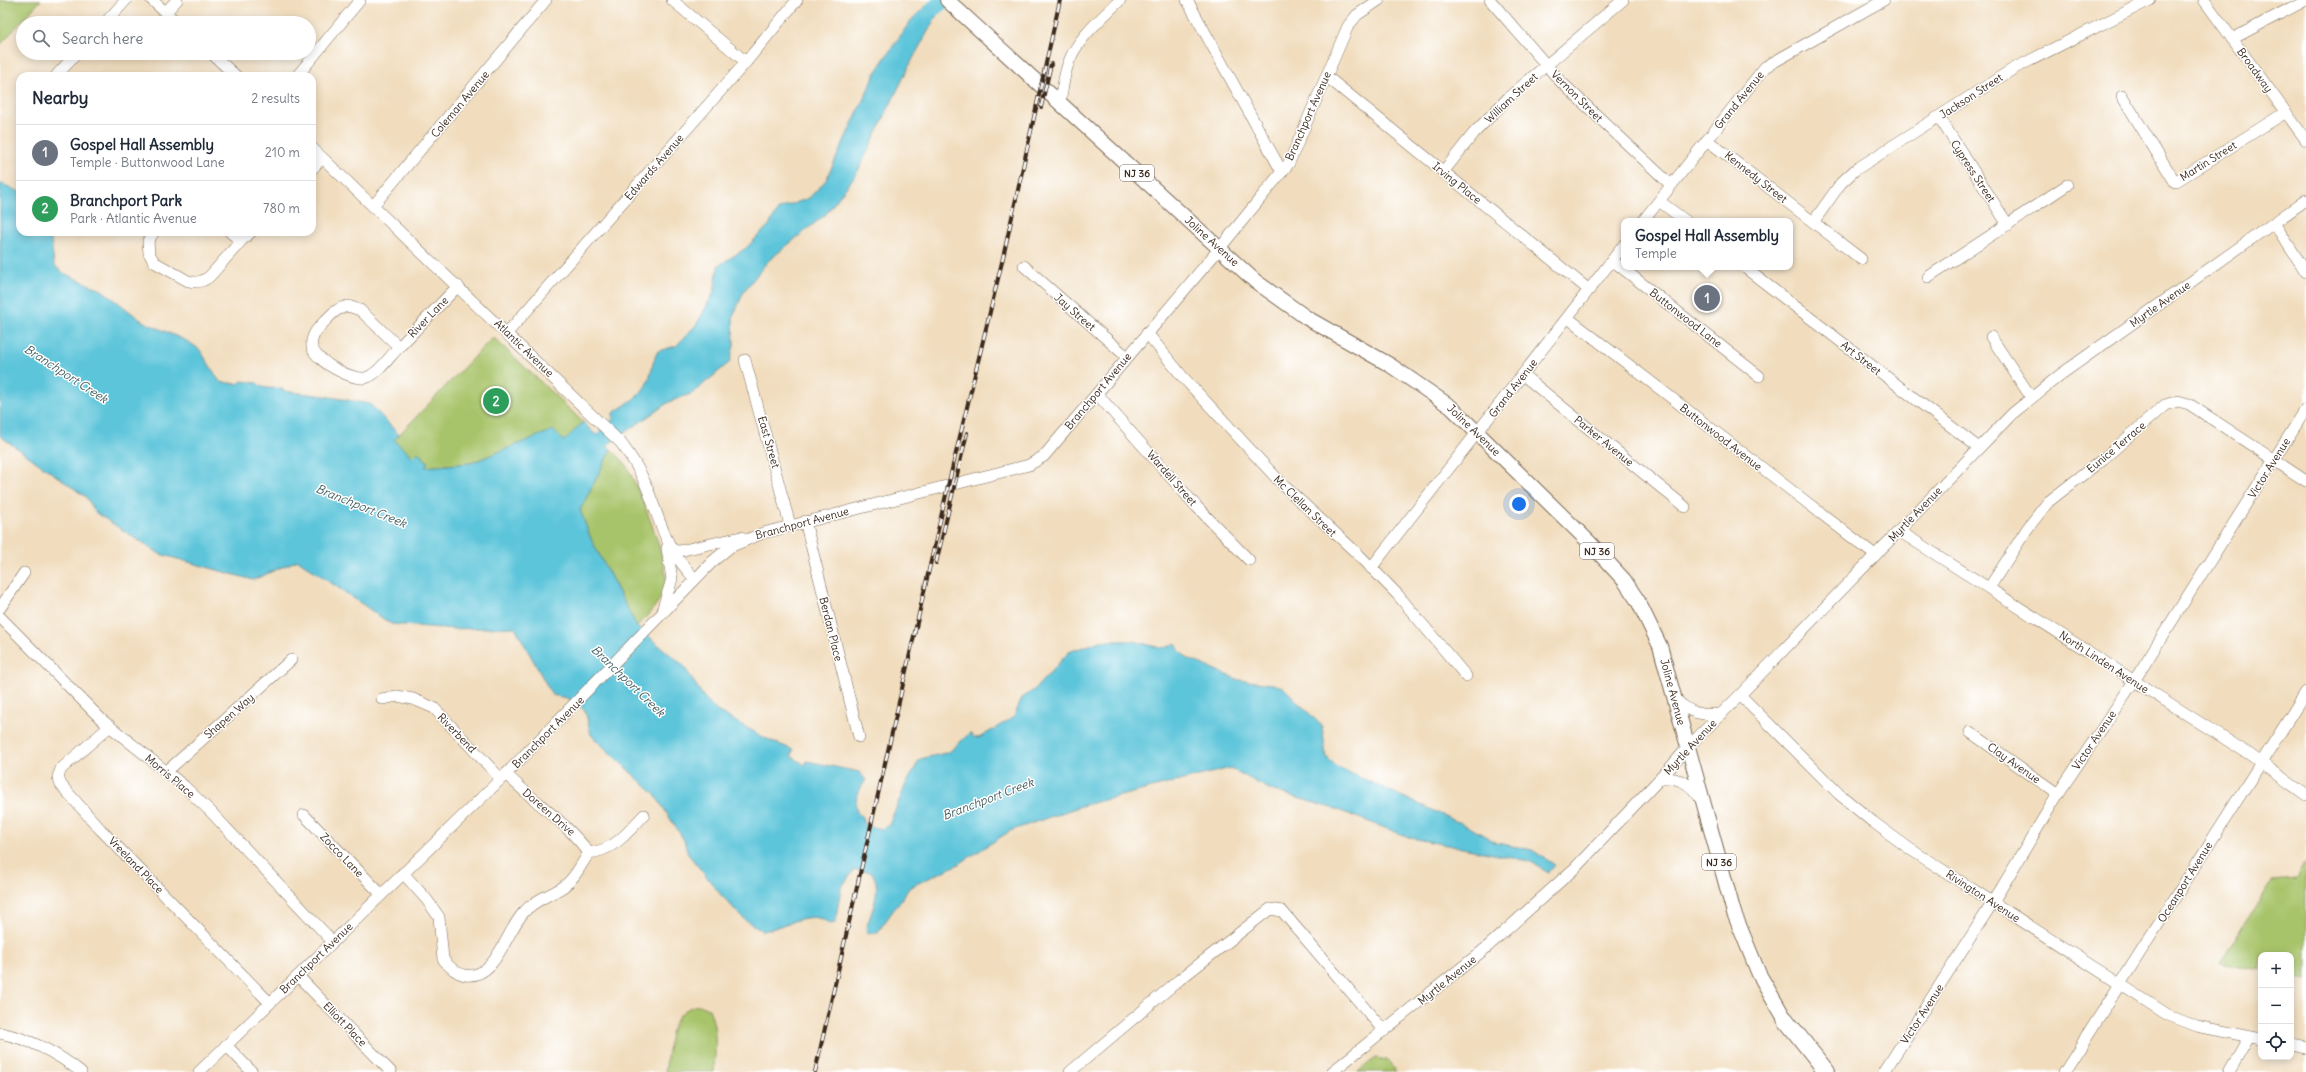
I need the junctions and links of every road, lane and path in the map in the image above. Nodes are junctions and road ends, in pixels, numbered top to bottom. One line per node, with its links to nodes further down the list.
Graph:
1 (126, 0): 19 (street)
2 (152, 0): 18 (street)
3 (177, 0): 18 (street)
4 (360, 0): 22 (street)
5 (546, 0): 47 (street, Coleman Avenue)
6 (672, 0): 26 (street)
7 (797, 0): 26 (street, Edwards Avenue)
8 (947, 0): 33 (main road, Joline Avenue / NJ 36)
9 (1120, 0): 33 (street)
10 (1187, 0): 41 (street)
11 (1379, 0): 31 (street, Branchport Avenue)
12 (1490, 0): 27 (street, Vernon Street)
13 (1623, 0): 27 (street, William Street)
14 (1884, 0): 36 (street, Grand Avenue)
15 (2150, 0): 35 (street, Jackson Street)
16 (2204, 0): 21 (street, Broadway)
17 (2306, 0): 21 (street)
18 (166, 13): 20 (street)
19 (111, 16)
20 (169, 16)
21 (2232, 39): 34 (street, Broadway)
22 (316, 53)
23 (71, 60): 28 (street)
24 (219, 60): 29 (street)
25 (310, 60): 30 (street)
26 (746, 62): 70 (street, Edwards Avenue)
27 (1547, 66): 42 (street, William Street); 43 (street, Vernon Street)
28 (60, 72)
29 (232, 72)
30 (300, 72)
31 (1326, 76): 41 (street, Branchport Avenue); 42 (street, Irving Place)
32 (2122, 96): 34 (street, Martin Street)
33 (1060, 102): 57 (main road, Joline Avenue / NJ 36)
34 (2286, 112): 37 (street, Broadway)
35 (1938, 117): 50 (street, Jackson Street); 52 (street, Cypress Street)
36 (1707, 140): 43 (street, Grand Avenue); 50 (street, Kennedy Street)
37 (2306, 140)
38 (316, 152): 39 (street, Atlantic Avenue)
39 (322, 158): 40 (street); 47 (street, Atlantic Avenue)
40 (316, 165)
41 (1282, 172): 57 (street, Branchport Avenue)
42 (1443, 172): 68 (street, Irving Place)
43 (1671, 185): 45 (street, Grand Avenue)
44 (2068, 185): 52 (street)
45 (1659, 200): 48 (street, Grand Avenue); 49 (street)
46 (2306, 200): 51 (street, Myrtle Avenue)
47 (373, 206): 67 (street, Atlantic Avenue)
48 (1645, 218)
49 (1682, 218)
50 (1814, 221): 59 (street, Kennedy Street)
51 (2274, 223): 65 (street); 79 (street, Myrtle Avenue)
52 (2008, 225): 66 (street)
53 (151, 236): 56 (street)
54 (234, 236): 56 (street)
55 (247, 236): 56 (street)
56 (240, 242)
57 (1220, 248): 71 (street, Branchport Avenue); 81 (main road, Joline Avenue / NJ 36)
58 (1621, 249): 60 (street, Grand Avenue)
59 (1861, 259)
60 (1612, 260): 62 (street, Buttonwood Lane); 68 (street, Grand Avenue)
61 (1024, 266): 74 (street, Jay Street)
62 (1621, 267)
63 (1625, 270): 77 (street, Buttonwood Lane)
64 (1748, 270): 82 (street, Art Street)
65 (2306, 272)
66 (1928, 277)
67 (458, 286): 70 (street, Atlantic Avenue); 73 (street, River Lane)
68 (1589, 290): 69 (street, Grand Avenue)
69 (1568, 318): 76 (street, Grand Avenue); 92 (street, Buttonwood Avenue)
70 (507, 333): 88 (street, Atlantic Avenue)
71 (1147, 333): 74 (street, Branchport Avenue); 94 (street, Mc Clellan Street)
72 (1991, 337): 79 (street)
73 (399, 347): 73 (street, River Lane)
74 (1127, 357): 78 (street, Branchport Avenue)
75 (745, 360): 87 (street, East Street)
76 (1523, 375): 81 (street, Grand Avenue); 85 (street, Parker Avenue)
77 (1759, 376)
78 (1097, 394): 86 (street, Branchport Avenue); 93 (street, Wardell Street)
79 (2031, 397): 82 (street, Myrtle Avenue)
80 (2306, 410): 83 (street, Victor Avenue)
81 (1478, 432): 94 (street, Grand Avenue); 106 (main road, Joline Avenue / NJ 36)
82 (1979, 448): 89 (street, Myrtle Avenue)
83 (2274, 461): 84 (street, Eunice Terrace); 97 (street, Eunice Terrace); 103 (street, Victor Avenue)
84 (2306, 481)
85 (1685, 507)
86 (804, 522): 87 (street, Branchport Avenue); 111 (street, Berdan Place)
87 (790, 526): 90 (street, Branchport Avenue)
88 (660, 528): 91 (street, Atlantic Avenue); 100 (street)
89 (1899, 531): 92 (street, Myrtle Avenue); 97 (street, North Linden Avenue)
90 (763, 533): 91 (street); 96 (street, Branchport Avenue)
91 (671, 550): 96 (street, Atlantic Avenue)
92 (1875, 555): 105 (street, Myrtle Avenue)
93 (1249, 560)
94 (1371, 568): 102 (street, Mc Clellan Street)
95 (24, 573): 98 (street)
96 (694, 578): 100 (street, Branchport Avenue)
97 (1989, 588): 103 (street, North Linden Avenue)
98 (0, 608)
99 (0, 616): 109 (street, Morris Place)
100 (657, 619): 115 (street, Branchport Avenue)
101 (291, 660): 114 (street, Shapen Way)
102 (1466, 676)
103 (2134, 681): 113 (street, North Linden Avenue); 117 (street, Victor Avenue)
104 (2306, 692): 113 (street, Oceanport Avenue)
105 (1740, 695): 108 (street, Myrtle Avenue); 125 (street, Rivington Avenue)
106 (1673, 697): 108 (street); 112 (main road, Joline Avenue / NJ 36)
107 (382, 699): 115 (street, Riverbend)
108 (1722, 714): 112 (street, Myrtle Avenue)
109 (110, 726): 114 (street, Morris Place); 129 (street, Vreeland Place)
110 (1970, 732): 117 (street, Clay Avenue)
111 (859, 737)
112 (1688, 747): 116 (street, Myrtle Avenue); 119 (main road, Joline Avenue / NJ 36)
113 (2261, 763): 118 (street, North Linden Avenue); 128 (street, Oceanport Avenue)
114 (166, 772): 126 (street, Morris Place)
115 (504, 776): 122 (street, Doreen Drive); 123 (street, Branchport Avenue)
116 (1661, 778): 119 (street); 131 (street, Myrtle Avenue)
117 (2058, 794): 125 (street, Victor Avenue)
118 (2306, 795)
119 (1702, 800): 130 (main road, Joline Avenue / NJ 36)
120 (304, 815): 124 (street, Zocco Lane)
121 (644, 815): 122 (street)
122 (589, 853): 123 (street)
123 (403, 873): 124 (street, Branchport Avenue)
124 (381, 894): 126 (street, Branchport Avenue)
125 (1993, 902): 128 (street, Rivington Avenue); 146 (street, Victor Avenue)
126 (333, 942): 127 (street, Branchport Avenue)
127 (298, 976): 129 (street, Branchport Avenue); 141 (street, Elliott Place)
128 (2120, 984): 133 (street, Rivington Avenue); 147 (street, Oceanport Avenue)
129 (270, 1003): 135 (street, Branchport Avenue)
130 (1785, 1019): 144 (highway, NJ 36); 145 (highway, NJ 36)
131 (1384, 1031): 142 (street); 143 (street, Myrtle Avenue)
132 (0, 1033): 138 (street)
133 (2249, 1036): 134 (street, Rivington Avenue); 148 (street)
134 (2258, 1038)
135 (226, 1045): 139 (street, Branchport Avenue); 140 (street)
136 (2294, 1046): 137 (street)
137 (2306, 1048)
138 (81, 1072)
139 (199, 1072)
140 (252, 1072)
141 (391, 1072)
142 (1070, 1072)
143 (1332, 1072)
144 (1818, 1072)
145 (1827, 1072)
146 (1884, 1072)
147 (2064, 1072)
148 (2229, 1072)

